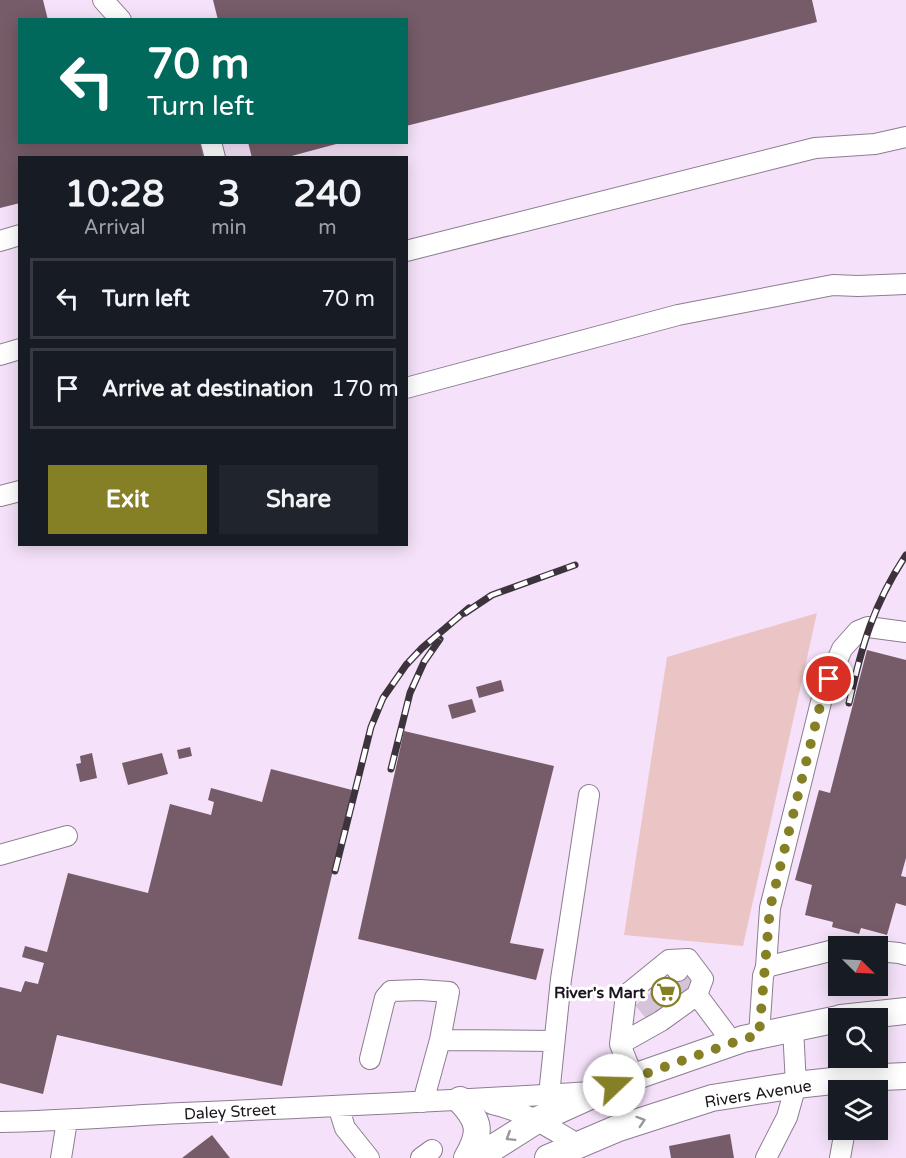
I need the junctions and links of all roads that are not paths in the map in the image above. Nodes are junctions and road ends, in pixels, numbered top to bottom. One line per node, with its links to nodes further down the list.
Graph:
1 (103, 0): 2 (street)
2 (119, 18)
3 (906, 137): 6 (street)
4 (18, 236): 5 (street)
5 (0, 242)
6 (408, 250)
7 (906, 284): 10 (street)
8 (18, 350): 9 (street)
9 (0, 355)
10 (408, 387)
11 (18, 492): 12 (street)
12 (0, 496)
13 (906, 632): 20 (street)
14 (589, 795): 28 (street)
15 (67, 836): 16 (street)
16 (0, 855)
17 (828, 952): 20 (street)
18 (888, 952): 19 (street)
19 (906, 955)
20 (766, 967): 26 (street)
21 (695, 992): 29 (street); 30 (street); 30 (street)
22 (906, 1011): 23 (main road)
23 (888, 1013)
24 (828, 1021): 25 (main road)
25 (794, 1028): 26 (main road); 36 (street)
26 (759, 1035): 29 (main road)
27 (440, 1040): 28 (street); 31 (street); 40 (street)
28 (554, 1041): 38 (street)
29 (733, 1043): 33 (main road)
30 (620, 1044): 33 (street)
31 (370, 1059)
32 (906, 1076): 34 (main road, Rivers Avenue)
33 (633, 1077): 37 (main road)
34 (882, 1080)
35 (828, 1084): 36 (main road, Rivers Avenue)
36 (796, 1085): 46 (main road, Rivers Avenue, one-way to 36); 52 (street)
37 (600, 1092): 38 (street, Daley Street); 42 (main road)
38 (549, 1095): 39 (street, Daley Street)
39 (460, 1100): 40 (street, Daley Street); 42 (street, Daley Street); 49 (main road)
40 (423, 1102): 41 (street, Daley Street)
41 (338, 1106): 43 (street, Daley Street); 48 (street)
42 (537, 1120): 46 (street, Daley Street); 50 (main road, one-way to 50)
43 (67, 1121): 44 (street, Daley Street); 47 (street)
44 (0, 1122)
45 (843, 1140): 53 (street)
46 (577, 1144): 51 (main road, Rivers Avenue)
47 (62, 1158)
48 (369, 1158)
49 (467, 1158)
50 (477, 1158)
51 (548, 1158)
52 (766, 1158)
53 (840, 1158)

